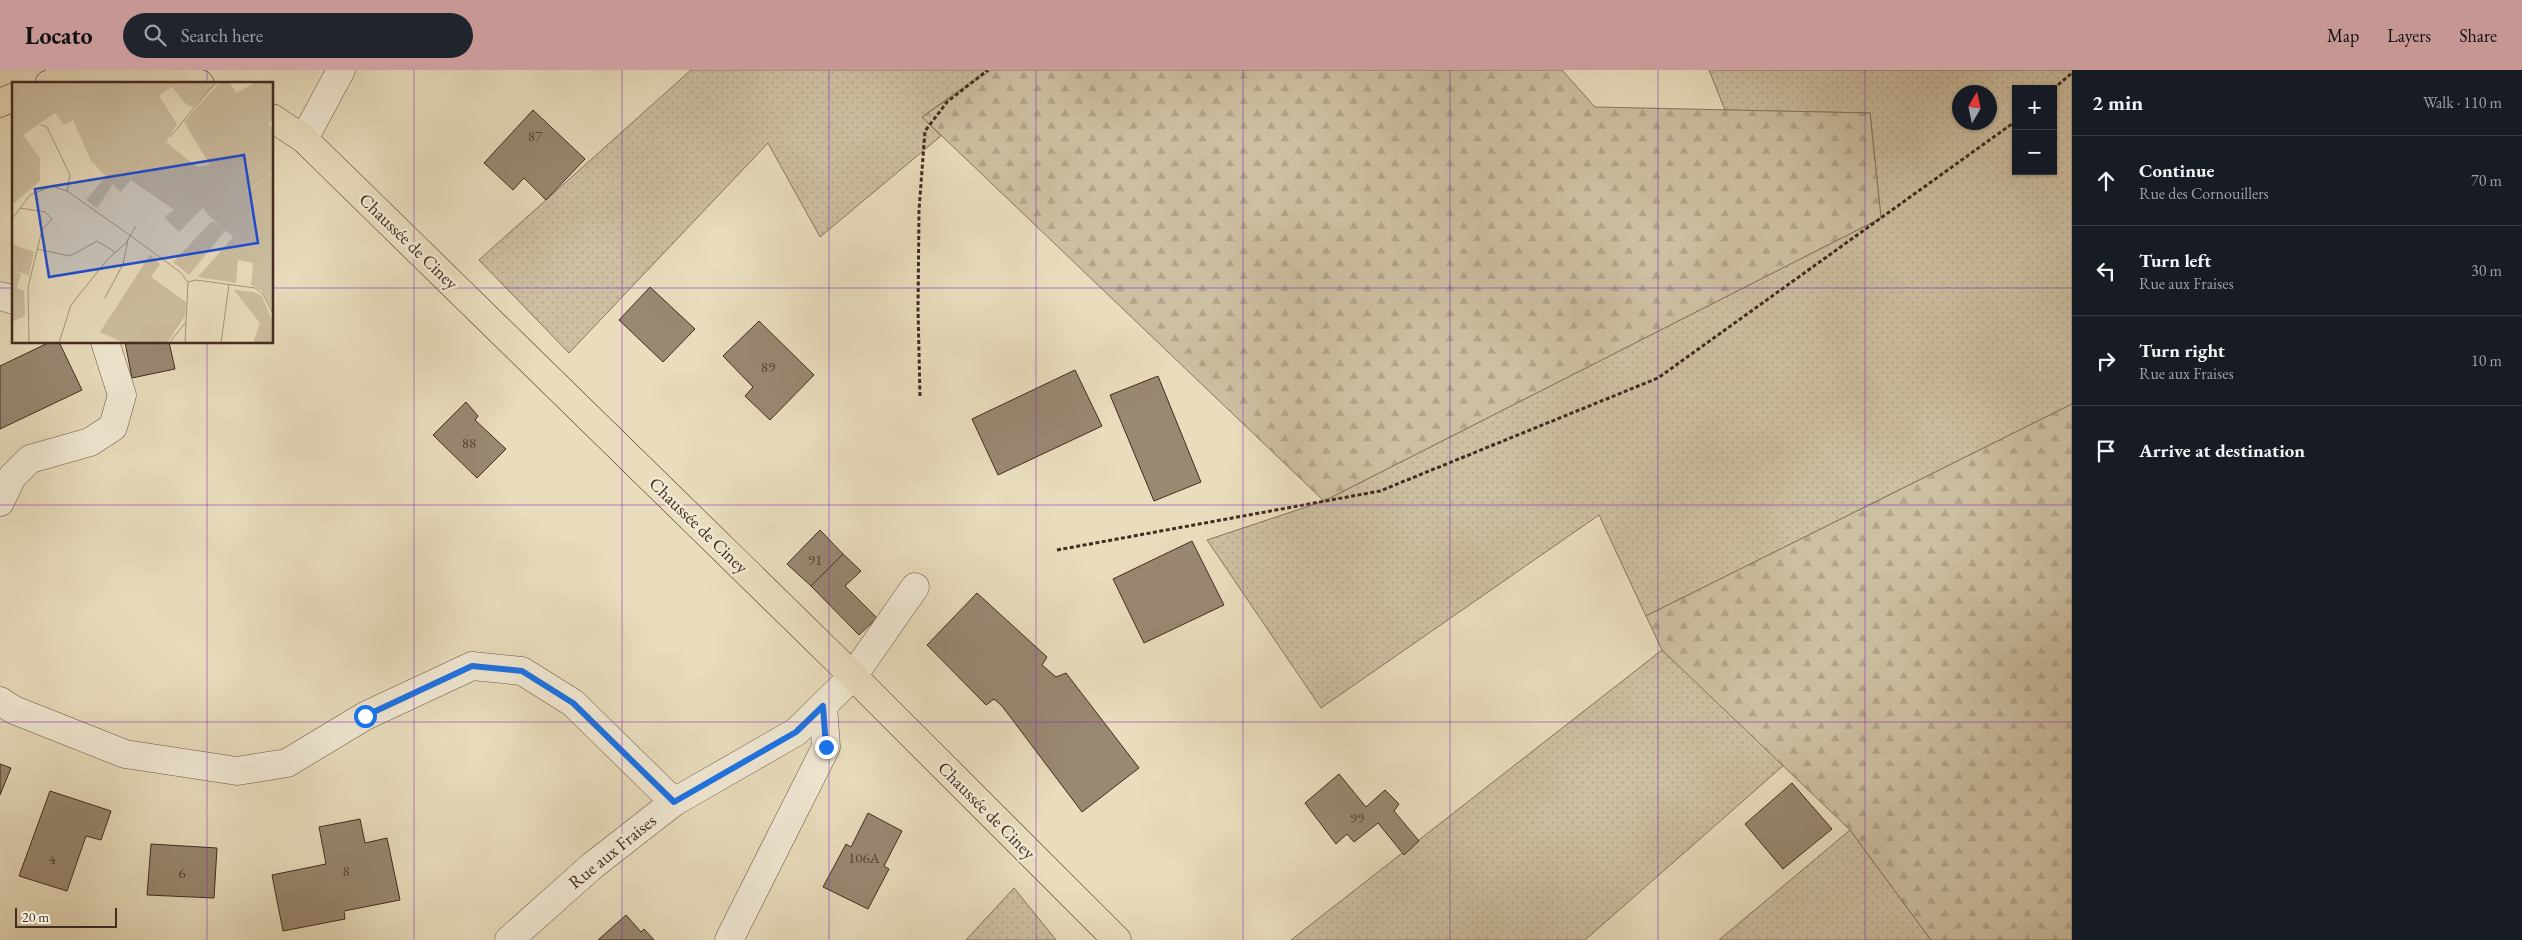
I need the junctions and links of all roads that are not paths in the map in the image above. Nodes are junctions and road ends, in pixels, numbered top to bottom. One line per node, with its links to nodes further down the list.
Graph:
1 (341, 70): 7 (street)
2 (54, 82): 3 (main road)
3 (194, 82)
4 (12, 98): 5 (main road)
5 (0, 102)
6 (274, 119): 7 (main road, Chaussée de Ciney)
7 (304, 139): 11 (main road, Chaussée de Ciney)
8 (106, 344): 9 (street)
9 (0, 502)
10 (915, 588): 11 (street, Rue aux Fraises)
11 (853, 676): 13 (street, Rue aux Fraises); 17 (main road, Chaussée de Ciney)
12 (0, 701): 14 (street)
13 (823, 706): 14 (street, Rue aux Fraises); 16 (street)
14 (674, 802): 15 (street, Rue aux Fraises)
15 (509, 940)
16 (729, 940)
17 (1117, 940)

